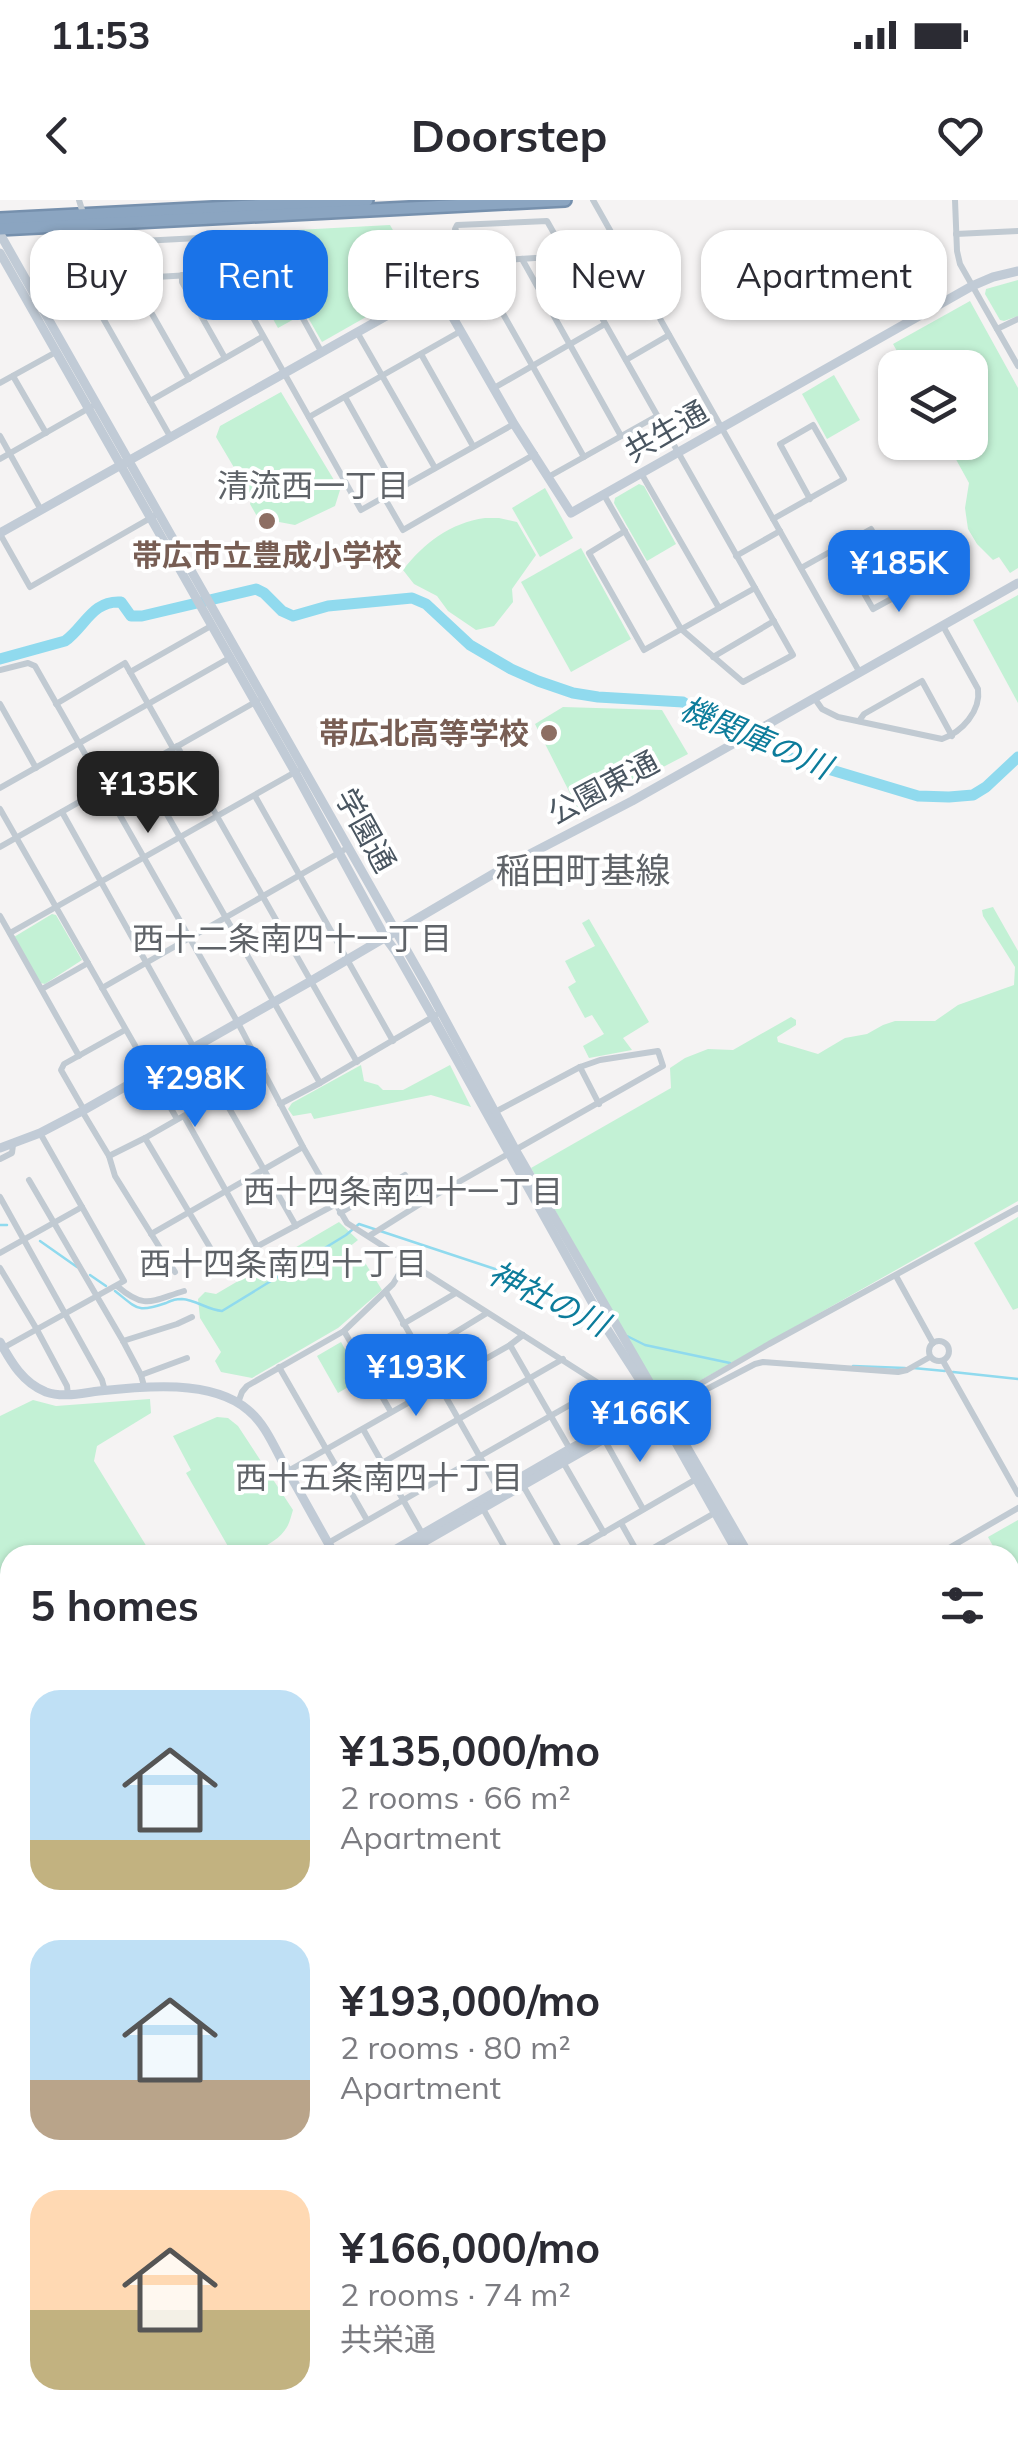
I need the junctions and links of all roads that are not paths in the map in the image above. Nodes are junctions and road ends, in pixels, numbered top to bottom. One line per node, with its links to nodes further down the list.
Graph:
1 (79, 200): 7 (street)
2 (367, 200): 7 (highway)
3 (566, 200): 7 (highway)
4 (593, 200): 32 (street)
5 (955, 200): 12 (street)
6 (0, 220): 7 (highway)
7 (83, 220): 11 (highway)
8 (456, 230): 9 (street)
9 (552, 230)
10 (1018, 231): 12 (street)
11 (0, 232): 50 (street, 学園通)
12 (956, 234): 20 (street)
13 (0, 253): 35 (street, 学園通)
14 (536, 258): 16 (street)
15 (516, 259): 16 (street)
16 (522, 259): 34 (street)
17 (1018, 271): 20 (street, 共生通)
18 (182, 275): 19 (street); 38 (street)
19 (163, 276)
20 (972, 286): 29 (street); 54 (street, 共生通)
21 (1018, 319): 29 (street)
22 (104, 320): 49 (street)
23 (155, 320): 45 (street)
24 (253, 320): 33 (street)
25 (304, 320): 36 (street)
26 (507, 320): 41 (street)
27 (603, 320): 28 (street)
28 (605, 324): 34 (street); 39 (street)
29 (997, 330): 40 (street)
30 (461, 331): 31 (street, 共生通); 37 (street); 47 (street, 共生通)
31 (357, 332): 36 (street); 44 (street)
32 (669, 335): 39 (street); 54 (street)
33 (262, 337): 38 (street); 42 (street)
34 (570, 344): 41 (street); 57 (street)
35 (57, 351): 43 (street); 50 (street, 学園通)
36 (322, 352): 42 (street)
37 (421, 354): 44 (street); 59 (street)
38 (226, 358): 45 (street)
39 (626, 360): 51 (street)
40 (1017, 364)
41 (532, 365): 47 (street); 63 (street)
42 (283, 374): 52 (street); 58 (street)
43 (13, 376): 46 (street); 55 (street)
44 (382, 376): 48 (street); 66 (street)
45 (189, 379): 49 (street)
46 (0, 384)
47 (493, 388): 53 (street, 共生通)
48 (344, 397): 52 (street); 69 (street)
49 (150, 401): 58 (street)
50 (92, 407): 55 (street); 65 (street, 学園通)
51 (657, 416): 57 (street); 60 (street)
52 (309, 417): 71 (street)
53 (514, 424): 59 (street); 62 (street, 共生通)
54 (722, 428): 60 (street, 共生通); 75 (street)
55 (46, 433): 61 (street)
56 (0, 436): 61 (street)
57 (621, 436): 63 (street)
58 (171, 438): 65 (street)
59 (473, 446): 66 (street)
60 (678, 453): 67 (street, 共生通); 80 (street)
61 (10, 454): 64 (street); 73 (street)
62 (535, 454): 68 (street, 共生通); 71 (street)
63 (584, 457): 68 (street)
64 (0, 459)
65 (124, 464): 73 (street); 74 (street, 学園通)
66 (434, 468): 69 (street)
67 (642, 474): 70 (street, 共生通); 84 (street)
68 (550, 476): 70 (street, 共生通)
69 (397, 490): 71 (street)
70 (604, 495): 77 (street)
71 (384, 497)
72 (810, 498): 72 (street); 75 (street)
73 (42, 510): 76 (street)
74 (154, 516): 76 (street); 86 (street, 学園通)
75 (773, 520): 78 (street)
76 (1, 531)
77 (625, 531): 88 (street); 88 (street)
78 (780, 531): 80 (street); 81 (street)
79 (838, 548): 79 (street); 81 (street)
80 (736, 556): 83 (street)
81 (801, 568): 93 (street)
82 (1018, 583): 87 (street, 公園東通)
83 (754, 588): 84 (street); 85 (street)
84 (719, 608): 88 (street)
85 (774, 621): 90 (street); 90 (street)
86 (215, 623): 89 (street, 学園通); 92 (street)
87 (943, 626): 93 (street, 公園東通); 100 (street)
88 (682, 629): 90 (street)
89 (234, 656): 95 (street, 学園通); 98 (street)
90 (712, 656)
91 (0, 670): 97 (street)
92 (130, 672): 97 (street); 98 (street)
93 (860, 672): 94 (street, 公園東通)
94 (815, 698): 99 (street); 124 (street, 公園東通)
95 (259, 700): 102 (street); 105 (street, 学園通)
96 (0, 704): 104 (street)
97 (56, 704): 101 (street)
98 (148, 704): 101 (street); 102 (street)
99 (859, 721): 100 (street); 100 (street)
100 (952, 736)
101 (79, 744): 104 (street); 107 (street)
102 (175, 747): 103 (street); 111 (street)
103 (140, 767): 107 (street); 113 (street)
104 (36, 768): 106 (street)
105 (299, 770): 108 (street); 115 (street, 学園通)
106 (0, 788)
107 (104, 788): 110 (street); 116 (street)
108 (255, 796): 111 (street); 117 (street)
109 (0, 809): 112 (street)
110 (62, 812): 112 (street); 118 (street)
111 (218, 818): 113 (street); 119 (street)
112 (16, 838): 114 (street); 120 (street)
113 (181, 838): 116 (street); 122 (street)
114 (0, 847)
115 (344, 850): 117 (street); 124 (street, 学園通)
116 (145, 858): 118 (street); 125 (street)
117 (299, 876): 119 (street); 126 (street)
118 (102, 882): 120 (street); 127 (street)
119 (263, 897): 122 (street); 129 (street)
120 (56, 907): 123 (street); 128 (street)
121 (0, 916): 123 (street)
122 (226, 918): 125 (street); 132 (street)
123 (10, 934): 131 (street)
124 (390, 934): 126 (street, 公園東通); 133 (street, 学園通)
125 (190, 938): 127 (street); 134 (street)
126 (346, 960): 129 (street, 公園東通); 136 (street)
127 (147, 962): 130 (street); 137 (street)
128 (88, 963): 130 (street); 131 (street)
129 (312, 981): 132 (street, 公園東通); 139 (street)
130 (102, 988): 135 (street)
131 (42, 989): 138 (street)
132 (273, 1002): 134 (street, 公園東通); 143 (street)
133 (437, 1014): 136 (street); 148 (street, 学園通); 155 (street, 学園通)
134 (238, 1023): 137 (street, 公園東通); 141 (street)
135 (126, 1030): 138 (street); 142 (street)
136 (393, 1041): 139 (street)
137 (194, 1048): 142 (street, 公園東通)
138 (79, 1056): 147 (street)
139 (357, 1062): 143 (street)
140 (580, 1067): 146 (street); 146 (street); 148 (street)
141 (264, 1070): 144 (street); 145 (street)
142 (150, 1073): 147 (street, 公園東通); 149 (street)
143 (320, 1083): 145 (street)
144 (221, 1094): 149 (street); 158 (street)
145 (280, 1104): 153 (street)
146 (600, 1104): 155 (street)
147 (84, 1111): 150 (street, 公園東通); 156 (street)
148 (495, 1112): 155 (street, 学園通)
149 (180, 1118): 151 (street); 160 (street)
150 (40, 1133): 152 (street, 公園東通); 164 (street)
151 (145, 1138): 156 (street); 166 (street)
152 (12, 1145): 154 (street, 公園東通); 157 (street)
153 (303, 1146): 158 (street); 162 (street)
154 (0, 1148)
155 (513, 1153): 163 (street); 210 (street, 学園通)
156 (109, 1156): 170 (street)
157 (0, 1160)
158 (263, 1170): 160 (street); 169 (street)
159 (29, 1180): 168 (street)
160 (226, 1192): 166 (street); 173 (street)
161 (0, 1197): 172 (street)
162 (336, 1204): 167 (street); 169 (street)
163 (420, 1204): 167 (street); 171 (street)
164 (82, 1207): 168 (street); 179 (street)
165 (1018, 1208): 178 (street)
166 (189, 1213): 170 (street); 173 (street)
167 (340, 1213): 171 (street)
168 (54, 1223): 172 (street); 183 (street)
169 (296, 1226): 173 (street)
170 (151, 1234): 177 (street)
171 (369, 1236): 175 (street)
172 (24, 1239): 174 (street); 184 (street)
173 (258, 1248)
174 (0, 1253)
175 (407, 1261): 181 (street); 182 (street)
176 (0, 1268): 188 (street)
177 (175, 1272)
178 (896, 1276): 192 (street); 208 (street)
179 (116, 1286): 180 (street); 183 (street)
180 (184, 1291)
181 (386, 1292): 187 (street); 189 (street)
182 (456, 1293): 185 (street); 187 (street)
183 (97, 1296): 184 (street); 191 (street)
184 (66, 1312): 188 (street); 206 (street)
185 (487, 1313): 190 (street); 195 (street)
186 (192, 1317): 191 (street)
187 (403, 1324): 195 (street)
188 (36, 1328): 193 (street); 207 (street)
189 (344, 1331): 200 (street); 211 (street)
190 (523, 1335): 194 (street); 198 (street)
191 (123, 1342): 201 (street)
192 (933, 1343): 196 (street); 199 (street)
193 (2, 1345): 207 (street)
194 (510, 1345): 202 (street); 204 (street)
195 (420, 1354): 204 (street)
196 (930, 1356): 199 (street); 208 (street)
197 (187, 1358): 201 (street)
198 (563, 1360): 202 (street); 205 (street)
199 (943, 1361): 226 (street)
200 (279, 1367): 209 (street); 217 (street)
201 (141, 1375): 203 (street)
202 (530, 1380): 212 (street); 214 (street)
203 (144, 1386): 206 (street); 209 (street)
204 (439, 1386): 211 (street); 214 (street)
205 (603, 1386): 212 (street); 213 (street)
206 (105, 1391): 207 (street)
207 (68, 1395)
208 (679, 1396): 210 (street)
209 (238, 1403): 222 (street)
210 (658, 1406): 213 (street); 223 (street, 学園通)
211 (391, 1412): 215 (street)
212 (551, 1416): 218 (street); 219 (street)
213 (636, 1416): 216 (street); 218 (street)
214 (459, 1420): 219 (street); 221 (street)
215 (363, 1429): 217 (street); 221 (street)
216 (604, 1440): 218 (street); 230 (street)
217 (327, 1449): 222 (street); 232 (street)
218 (572, 1452): 220 (street); 224 (street)
219 (479, 1456): 225 (street); 227 (street)
220 (563, 1462): 224 (street); 234 (street)
221 (382, 1463): 227 (street)
222 (288, 1471): 236 (street)
223 (700, 1477): 230 (street); 231 (street, 学園通)
224 (521, 1482): 225 (street); 240 (street)
225 (501, 1494): 228 (street)
226 (1018, 1494)
227 (403, 1500): 232 (street); 235 (street)
228 (481, 1505): 235 (street); 239 (street)
229 (1018, 1508): 245 (street)
230 (644, 1509): 233 (street)
231 (718, 1510): 243 (street); 244 (street, 学園通)
232 (367, 1520): 236 (street)
233 (621, 1522): 234 (street); 242 (street)
234 (604, 1533): 241 (street)
235 (424, 1537): 237 (street); 238 (street)
236 (328, 1543)
237 (407, 1545)
238 (413, 1545)
239 (500, 1545)
240 (558, 1545)
241 (582, 1545)
242 (634, 1545)
243 (657, 1545)
244 (736, 1545)
245 (953, 1545)

